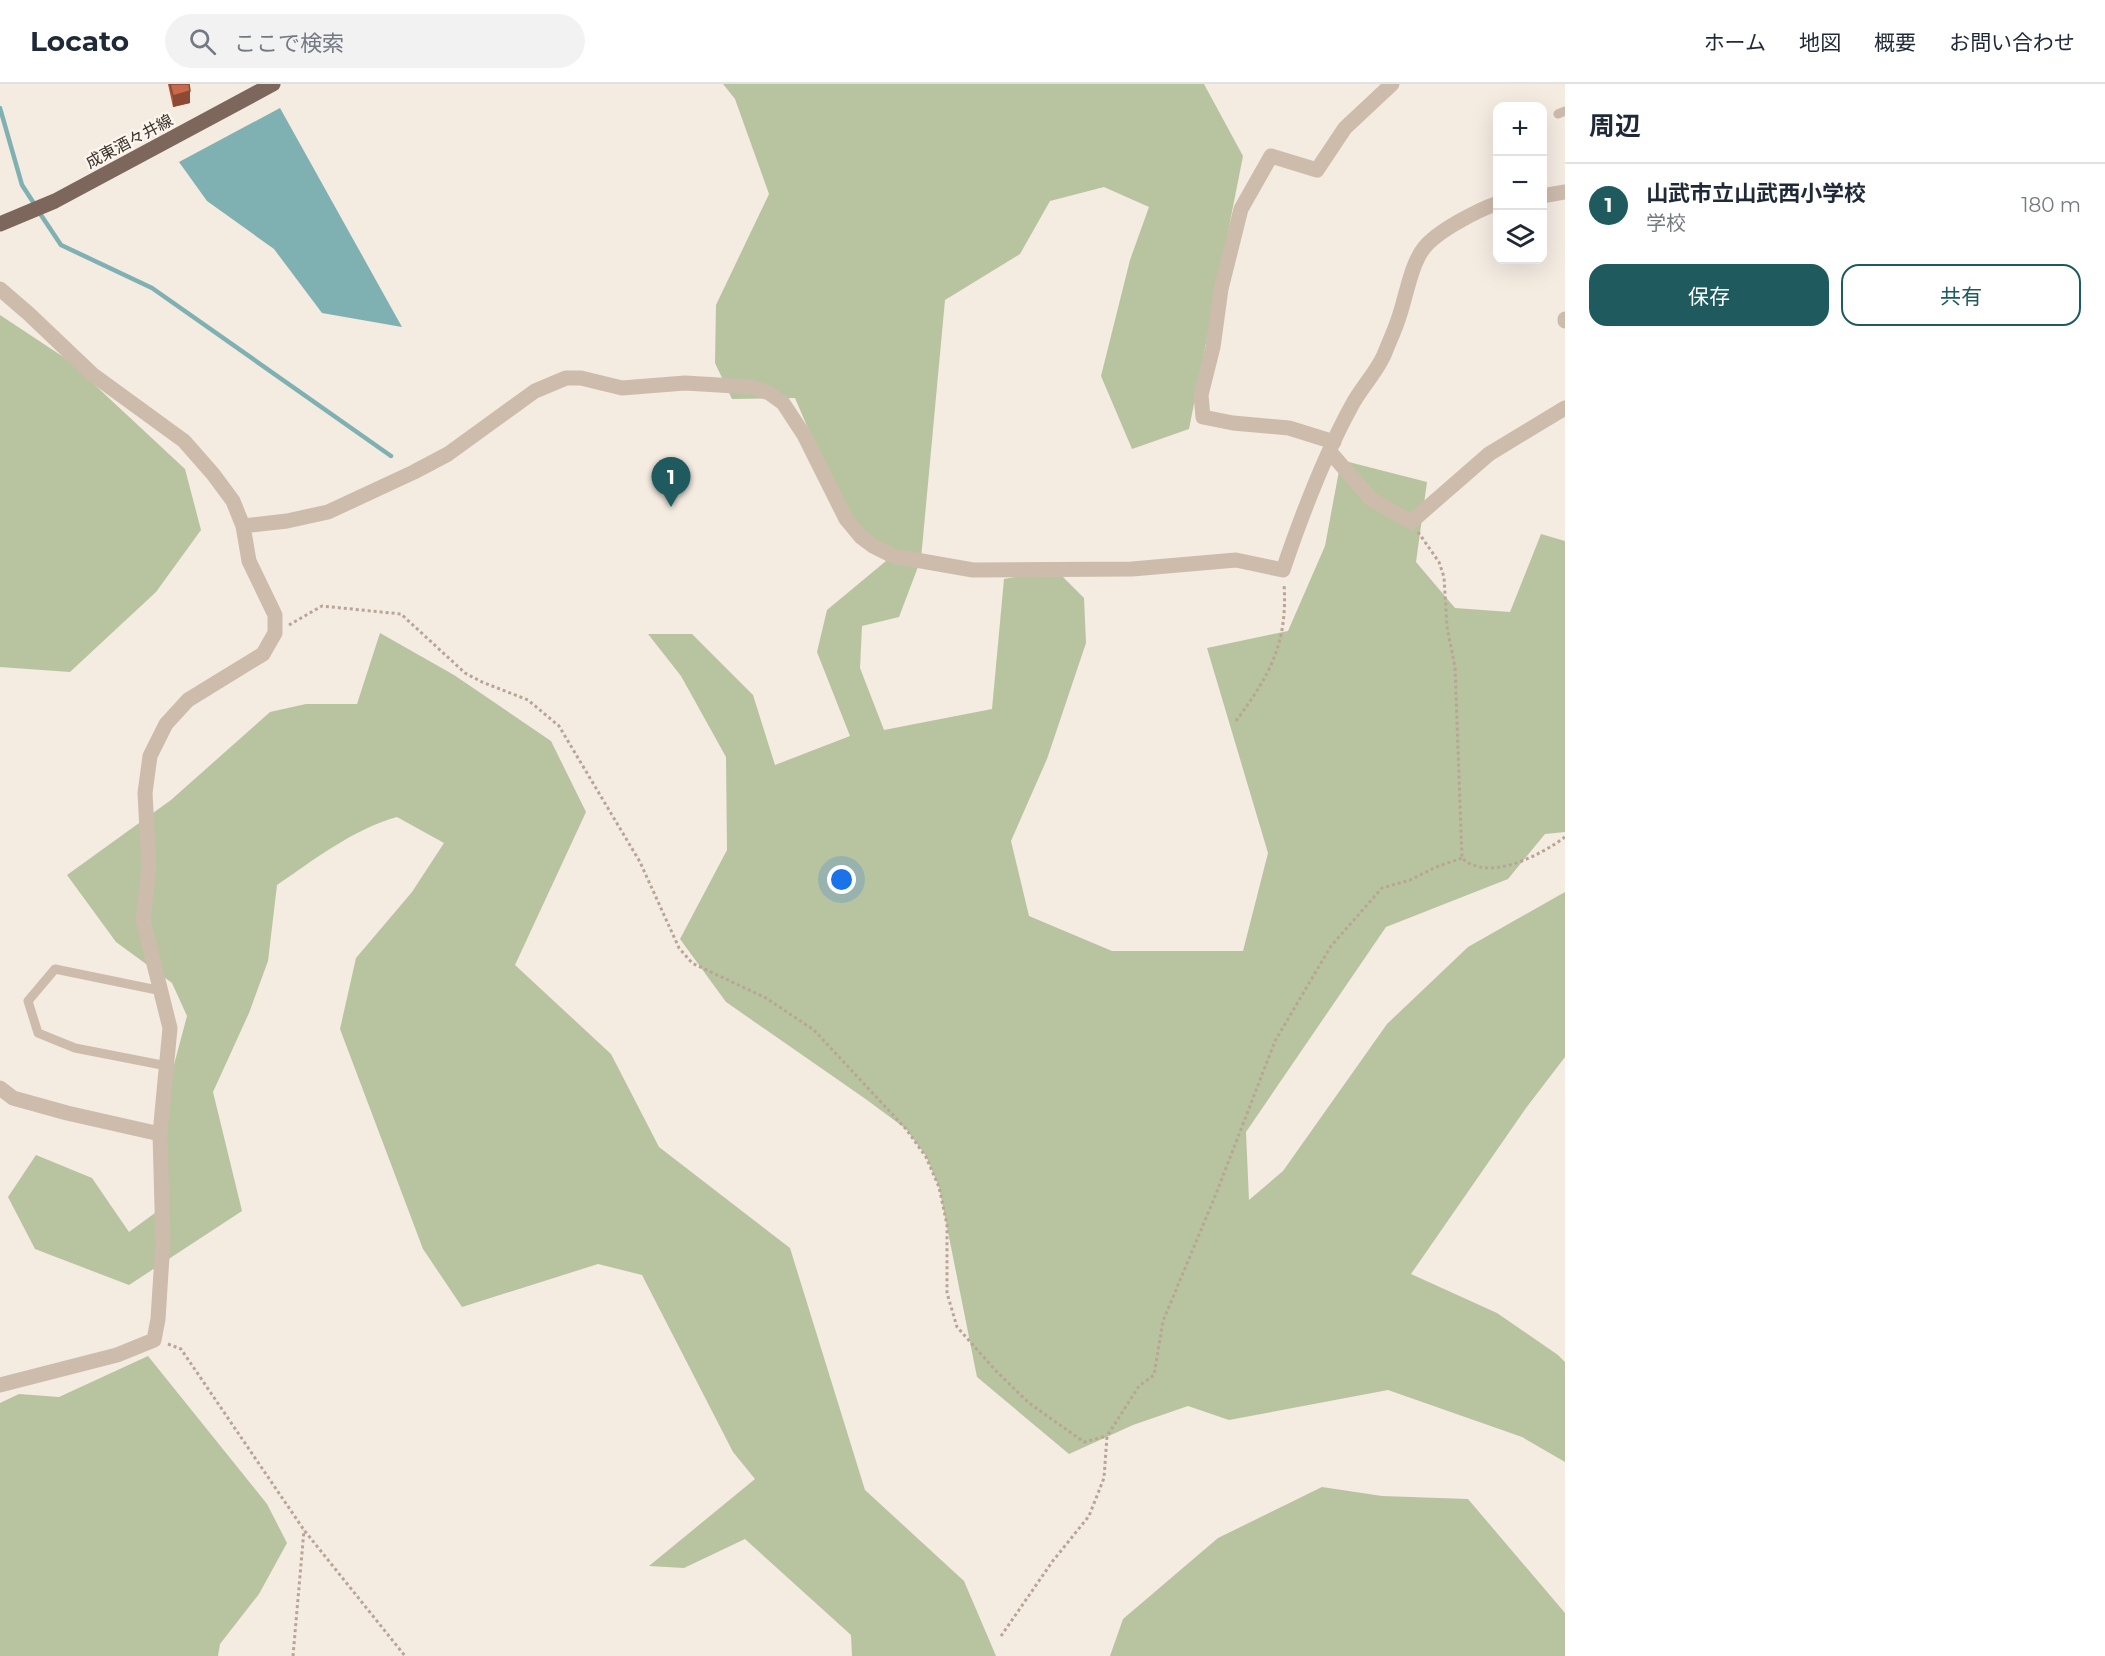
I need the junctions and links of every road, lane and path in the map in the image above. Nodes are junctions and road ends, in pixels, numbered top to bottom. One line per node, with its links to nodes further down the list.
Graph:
1 (273, 84): 6 (main road, 成東酒々井線)
2 (1392, 84): 9 (street)
3 (1565, 192): 4 (street)
4 (1547, 195)
5 (1493, 205): 9 (street)
6 (0, 224)
7 (0, 289): 11 (street)
8 (1565, 408): 10 (street)
9 (1332, 447): 10 (street); 12 (street)
10 (1411, 522): 16 (path)
11 (243, 526): 12 (street); 13 (street)
12 (1283, 570): 14 (path)
13 (275, 633): 17 (street); 23 (path)
14 (1236, 721)
15 (1565, 837): 16 (path)
16 (1462, 858): 23 (path)
17 (162, 991): 18 (street); 18 (lane)
18 (167, 1066): 20 (street)
19 (0, 1088): 20 (street)
20 (160, 1134): 21 (street)
21 (154, 1340): 22 (street); 24 (path)
22 (0, 1385)
23 (1107, 1436): 25 (path)
24 (303, 1530): 26 (path); 27 (path)
25 (1001, 1636)
26 (293, 1656)
27 (405, 1656)

